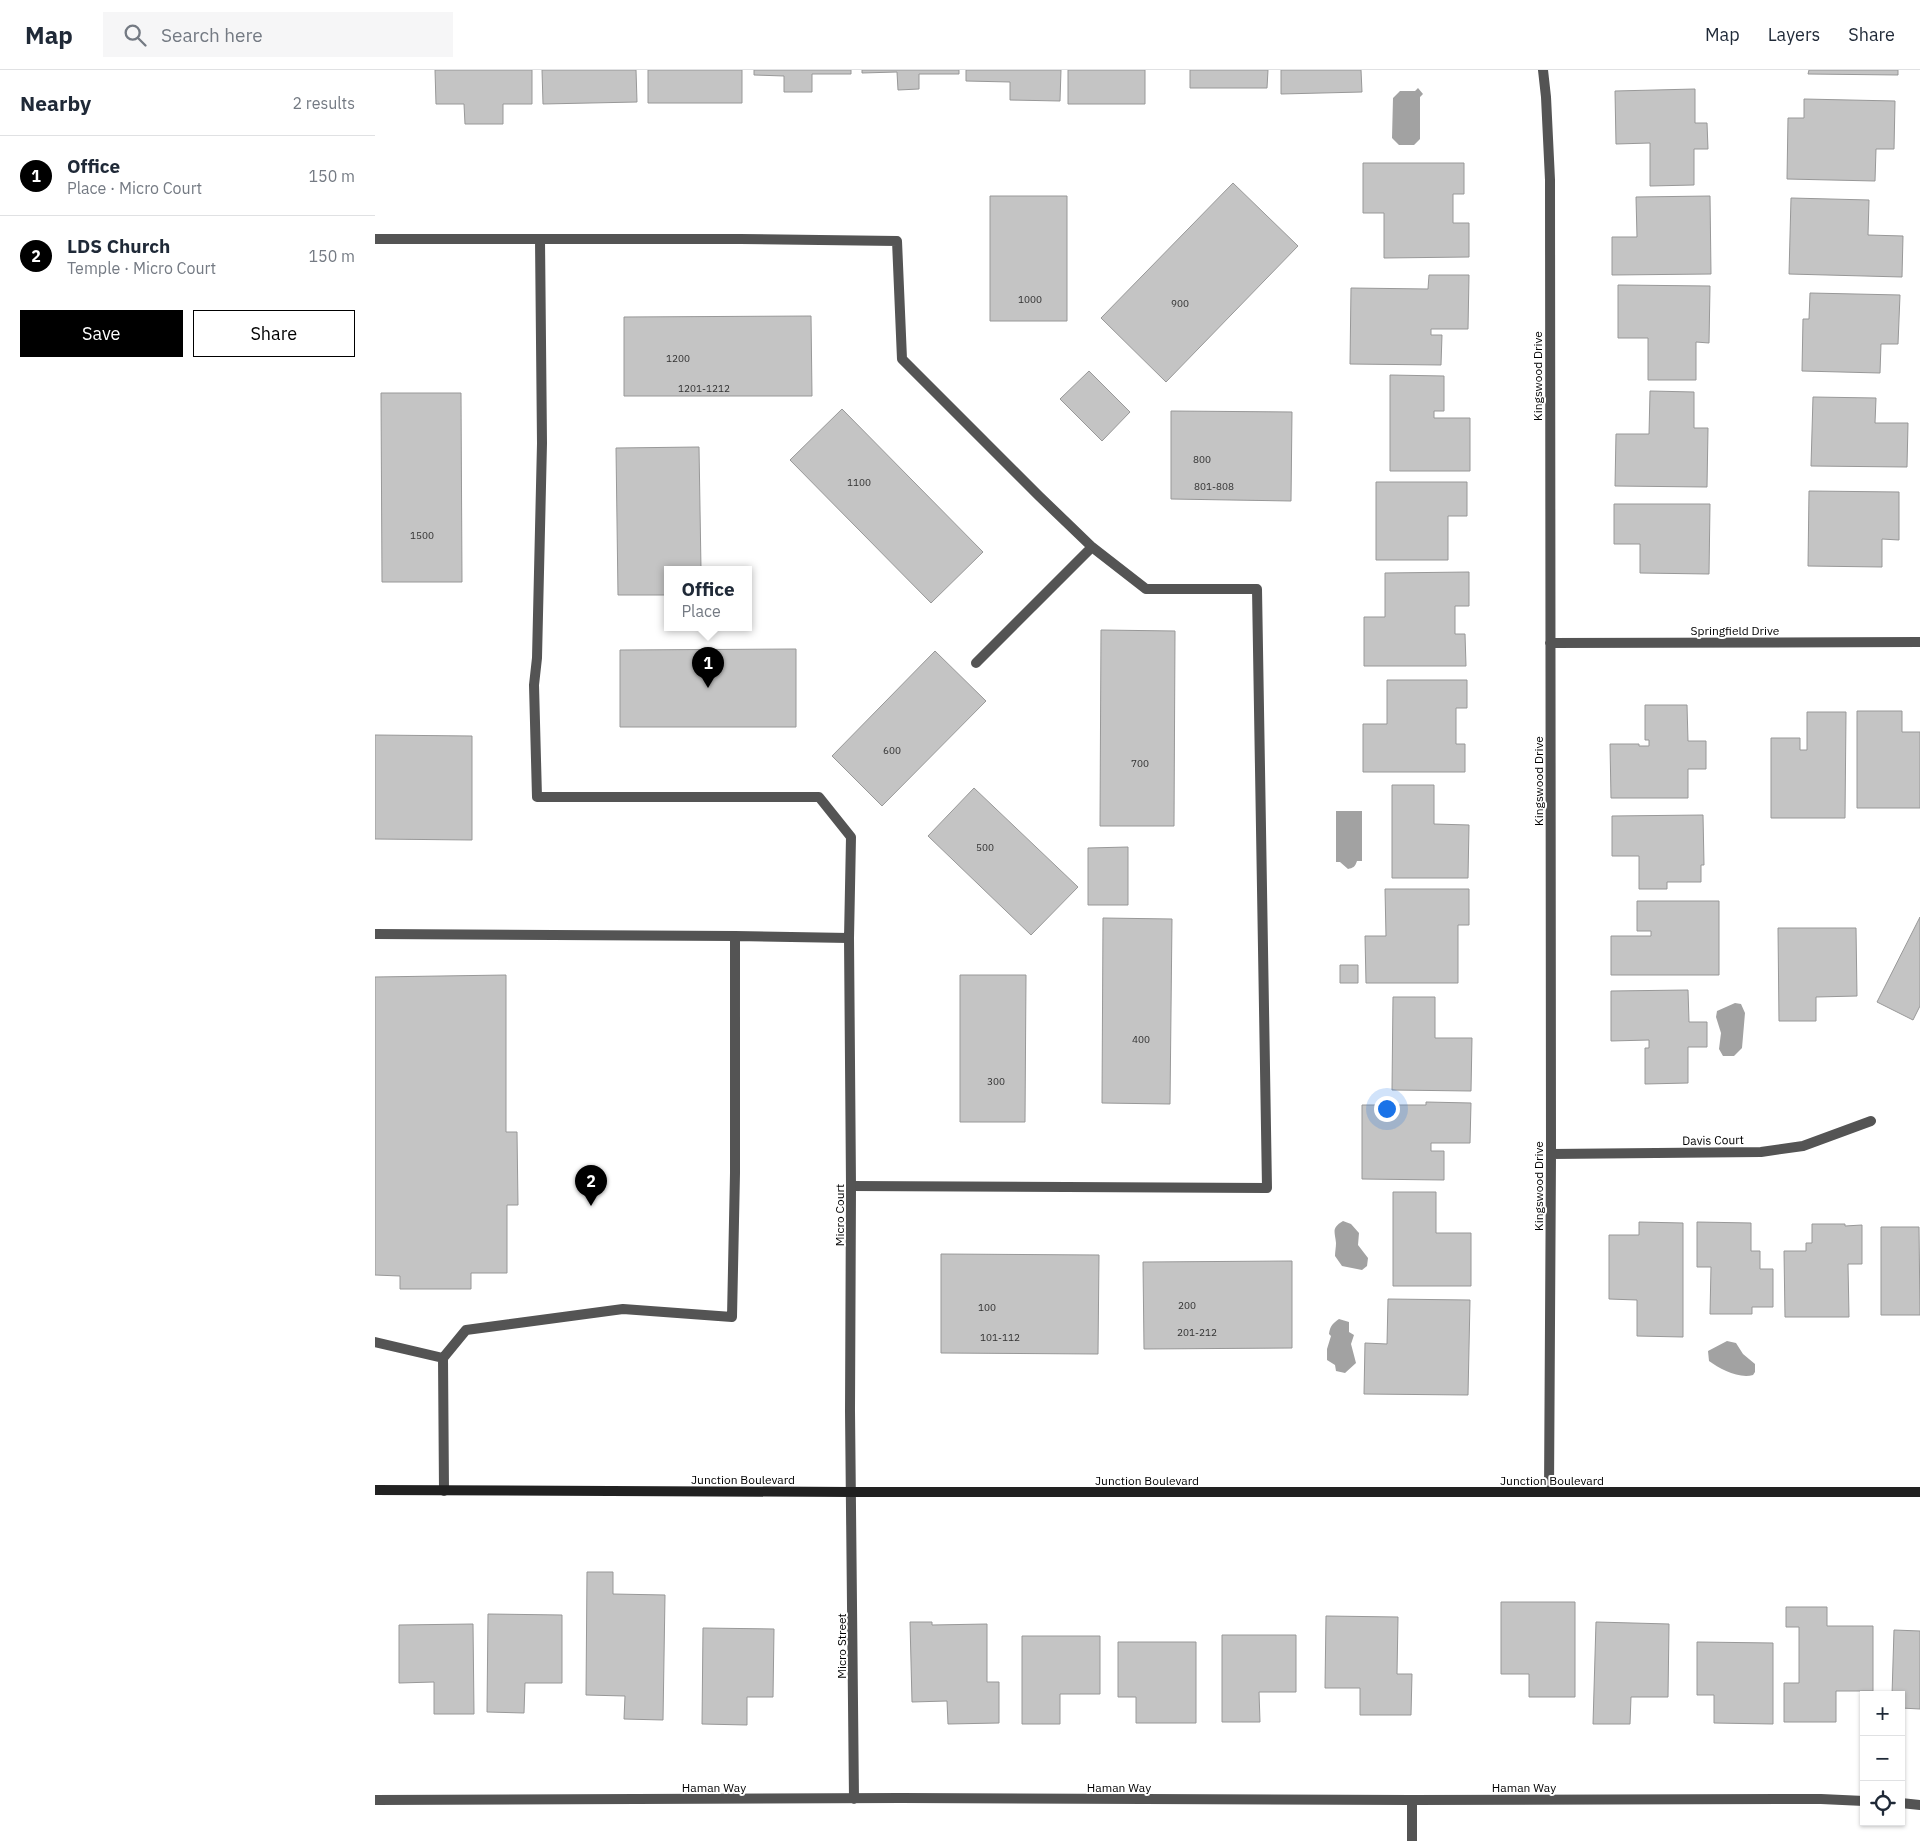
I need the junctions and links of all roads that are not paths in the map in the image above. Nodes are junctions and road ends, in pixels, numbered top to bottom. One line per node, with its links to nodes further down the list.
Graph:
1 (1543, 70): 6 (street, Kingswood Drive)
2 (375, 238): 3 (street)
3 (540, 238): 4 (street); 10 (street, Micro Court)
4 (1093, 546): 7 (street); 13 (street)
5 (1920, 642): 6 (street, Springfield Drive)
6 (1550, 643): 12 (street, Kingswood Drive)
7 (976, 662)
8 (375, 934): 9 (street)
9 (735, 936): 10 (street); 15 (street)
10 (849, 938): 13 (street, Micro Court)
11 (1871, 1121): 12 (street, Davis Court)
12 (1551, 1154): 19 (street, Kingswood Drive)
13 (851, 1186): 18 (street, Micro Court)
14 (375, 1342): 15 (street)
15 (443, 1358): 17 (street)
16 (375, 1490): 17 (main road, Junction Boulevard)
17 (444, 1491): 18 (main road, Junction Boulevard)
18 (852, 1492): 19 (main road, Junction Boulevard); 21 (street, Micro Street)
19 (1549, 1492): 20 (main road, Junction Boulevard)
20 (1920, 1492)
21 (854, 1799): 22 (street, Haman Way); 23 (street, Haman Way)
22 (375, 1800)
23 (1412, 1800): 24 (street, Haman Way); 27 (street)
24 (1860, 1800)
25 (1905, 1803): 26 (street)
26 (1920, 1805)
27 (1412, 1841)

